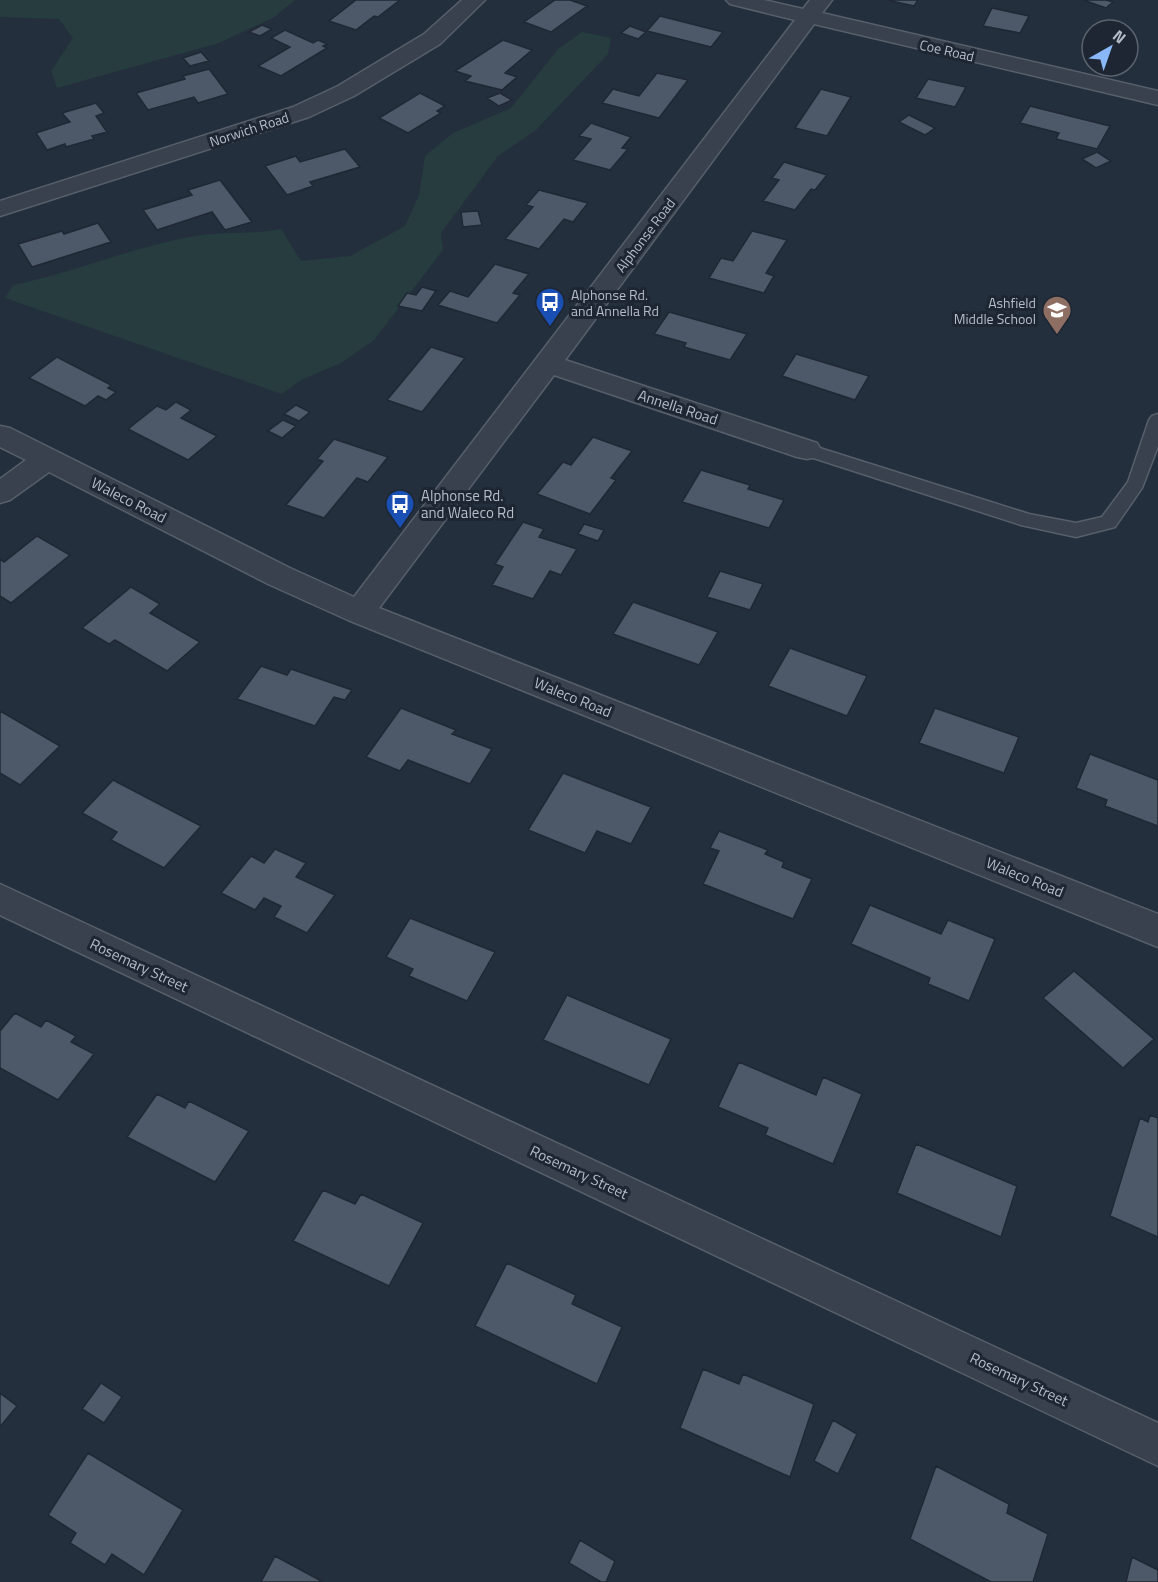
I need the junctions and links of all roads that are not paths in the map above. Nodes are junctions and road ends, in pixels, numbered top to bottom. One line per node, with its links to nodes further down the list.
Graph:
1 (474, 0): 5 (street, Norwich Road)
2 (737, 0): 3 (street, Coe Road)
3 (814, 9): 4 (street, Coe Road); 6 (street, Alphonse Road)
4 (1158, 98)
5 (0, 209)
6 (548, 364): 9 (street, Annella Road); 12 (street, Alphonse Road)
7 (1158, 420): 9 (lane)
8 (0, 435): 10 (street, Waleco Road)
9 (807, 450)
10 (47, 459): 11 (street); 12 (street, Waleco Road)
11 (0, 493)
12 (358, 612): 14 (street, Waleco Road)
13 (0, 899): 15 (street, Rosemary Street)
14 (1158, 932)
15 (1158, 1445)

